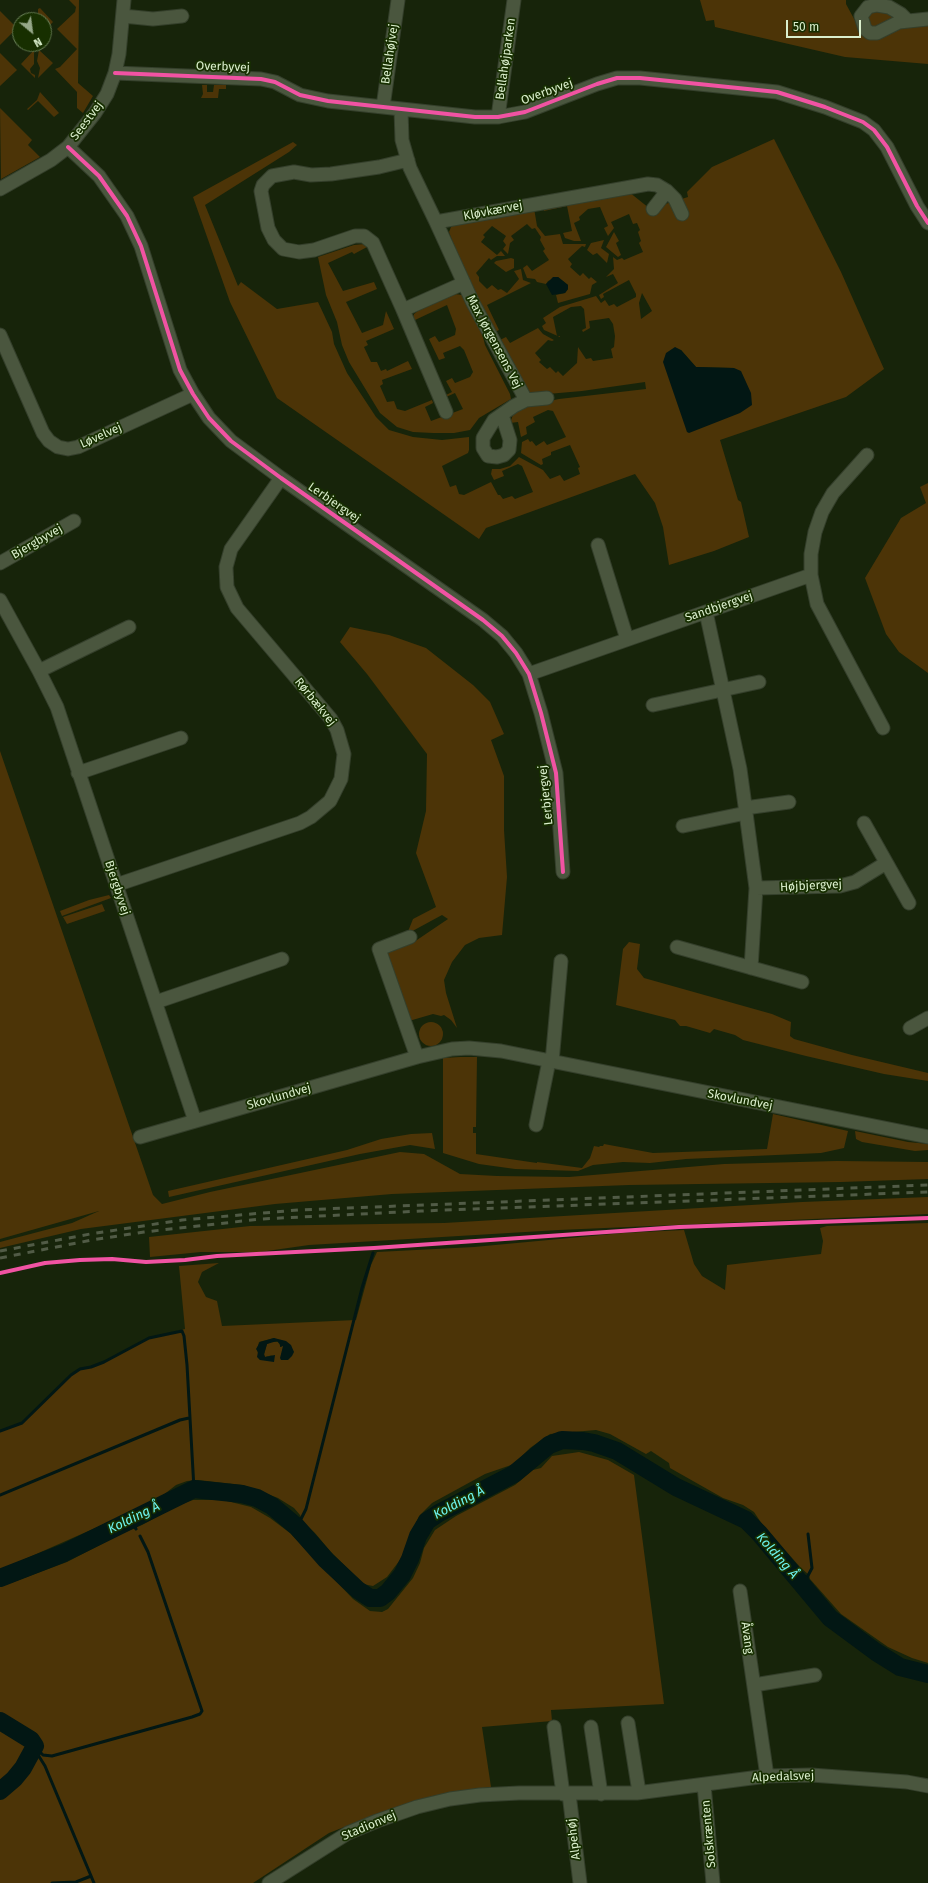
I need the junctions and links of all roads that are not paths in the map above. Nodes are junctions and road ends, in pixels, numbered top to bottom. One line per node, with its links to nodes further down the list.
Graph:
1 (124, 0): 4 (street, Seestvej)
2 (398, 0): 9 (street, Bellahøjvej)
3 (514, 0): 11 (street, Bellahøjparken)
4 (123, 16): 5 (street); 8 (street, Seestvej)
5 (182, 16)
6 (928, 19): 7 (street)
7 (908, 20)
8 (115, 73): 9 (street, Overbyvej); 12 (street, Seestvej)
9 (383, 107): 10 (street, Overbyvej)
10 (401, 110): 11 (street, Overbyvej); 13 (street)
11 (498, 117): 19 (street, Overbyvej)
12 (68, 147): 14 (street, Seestvej); 23 (street, Lerbjergvej)
13 (408, 160): 18 (street); 21 (street)
14 (0, 189)
15 (667, 191): 16 (street); 17 (street); 18 (street, Kløvkærvej)
16 (654, 209)
17 (682, 214)
18 (436, 222): 20 (street, Max Jørgensens Vej)
19 (928, 223)
20 (464, 283): 21 (street, Max Jørgensens Vej); 25 (street, Max Jørgensens Vej)
21 (403, 310): 26 (street)
22 (0, 336): 23 (street, Løvelvej)
23 (193, 394): 29 (street, Lerbjergvej)
24 (547, 398): 25 (street, Max Jørgensens Vej)
25 (526, 400): 27 (street, Max Jørgensens Vej)
26 (446, 412)
27 (502, 415)
28 (867, 455): 33 (street)
29 (280, 478): 39 (street, Lerbjergvej); 52 (street, Rørbækvej)
30 (74, 521): 32 (street, Bjergbyvej)
31 (598, 545): 37 (street)
32 (0, 563)
33 (811, 575): 35 (street, Sandbjergvej); 43 (street)
34 (0, 600): 38 (street, Bjergbyvej)
35 (706, 612): 37 (street, Sandbjergvej); 41 (street)
36 (129, 627): 38 (street)
37 (627, 639): 39 (street, Sandbjergvej)
38 (39, 671): 45 (street, Bjergbyvej)
39 (528, 674): 51 (street, Lerbjergvej)
40 (759, 682): 41 (street)
41 (724, 689): 42 (street); 47 (street)
42 (653, 705)
43 (883, 728)
44 (181, 738): 45 (street)
45 (78, 773): 52 (street, Bjergbyvej)
46 (790, 802): 47 (street)
47 (746, 810): 49 (street); 53 (street)
48 (864, 823): 50 (street)
49 (683, 826)
50 (886, 864): 53 (street, Højbjergvej); 54 (street)
51 (563, 872)
52 (116, 885): 61 (street, Bjergbyvej)
53 (756, 888): 59 (street)
54 (909, 903)
55 (410, 937): 64 (street)
56 (677, 947): 59 (street)
57 (282, 959): 61 (street)
58 (561, 961): 65 (street)
59 (751, 968): 60 (street)
60 (802, 982)
61 (156, 1002): 66 (street, Bjergbyvej)
62 (928, 1018): 63 (street)
63 (910, 1028)
64 (417, 1057): 65 (street, Skovlundvej); 66 (street, Skovlundvej)
65 (550, 1061): 67 (street); 69 (street, Skovlundvej)
66 (195, 1121): 68 (street, Skovlundvej)
67 (536, 1125)
68 (140, 1137)
69 (928, 1137)
70 (740, 1591): 72 (street, Åvang)
71 (815, 1675): 72 (street)
72 (754, 1684): 76 (street, Åvang)
73 (628, 1723): 79 (street)
74 (554, 1727): 80 (street)
75 (591, 1727): 81 (street)
76 (767, 1776): 77 (street, Alpedalsvej); 78 (street, Alpedalsvej)
77 (704, 1785): 79 (street, Alpedalsvej); 85 (street, Solskrænten)
78 (928, 1786)
79 (639, 1792): 81 (street, Alpedalsvej)
80 (566, 1794): 81 (street, Alpedalsvej); 82 (street, Alpedalsvej); 84 (street, Alpehøj)
81 (601, 1794)
82 (480, 1795): 83 (street, Stadionvej)
83 (269, 1883)
84 (580, 1883)
85 (713, 1883)

